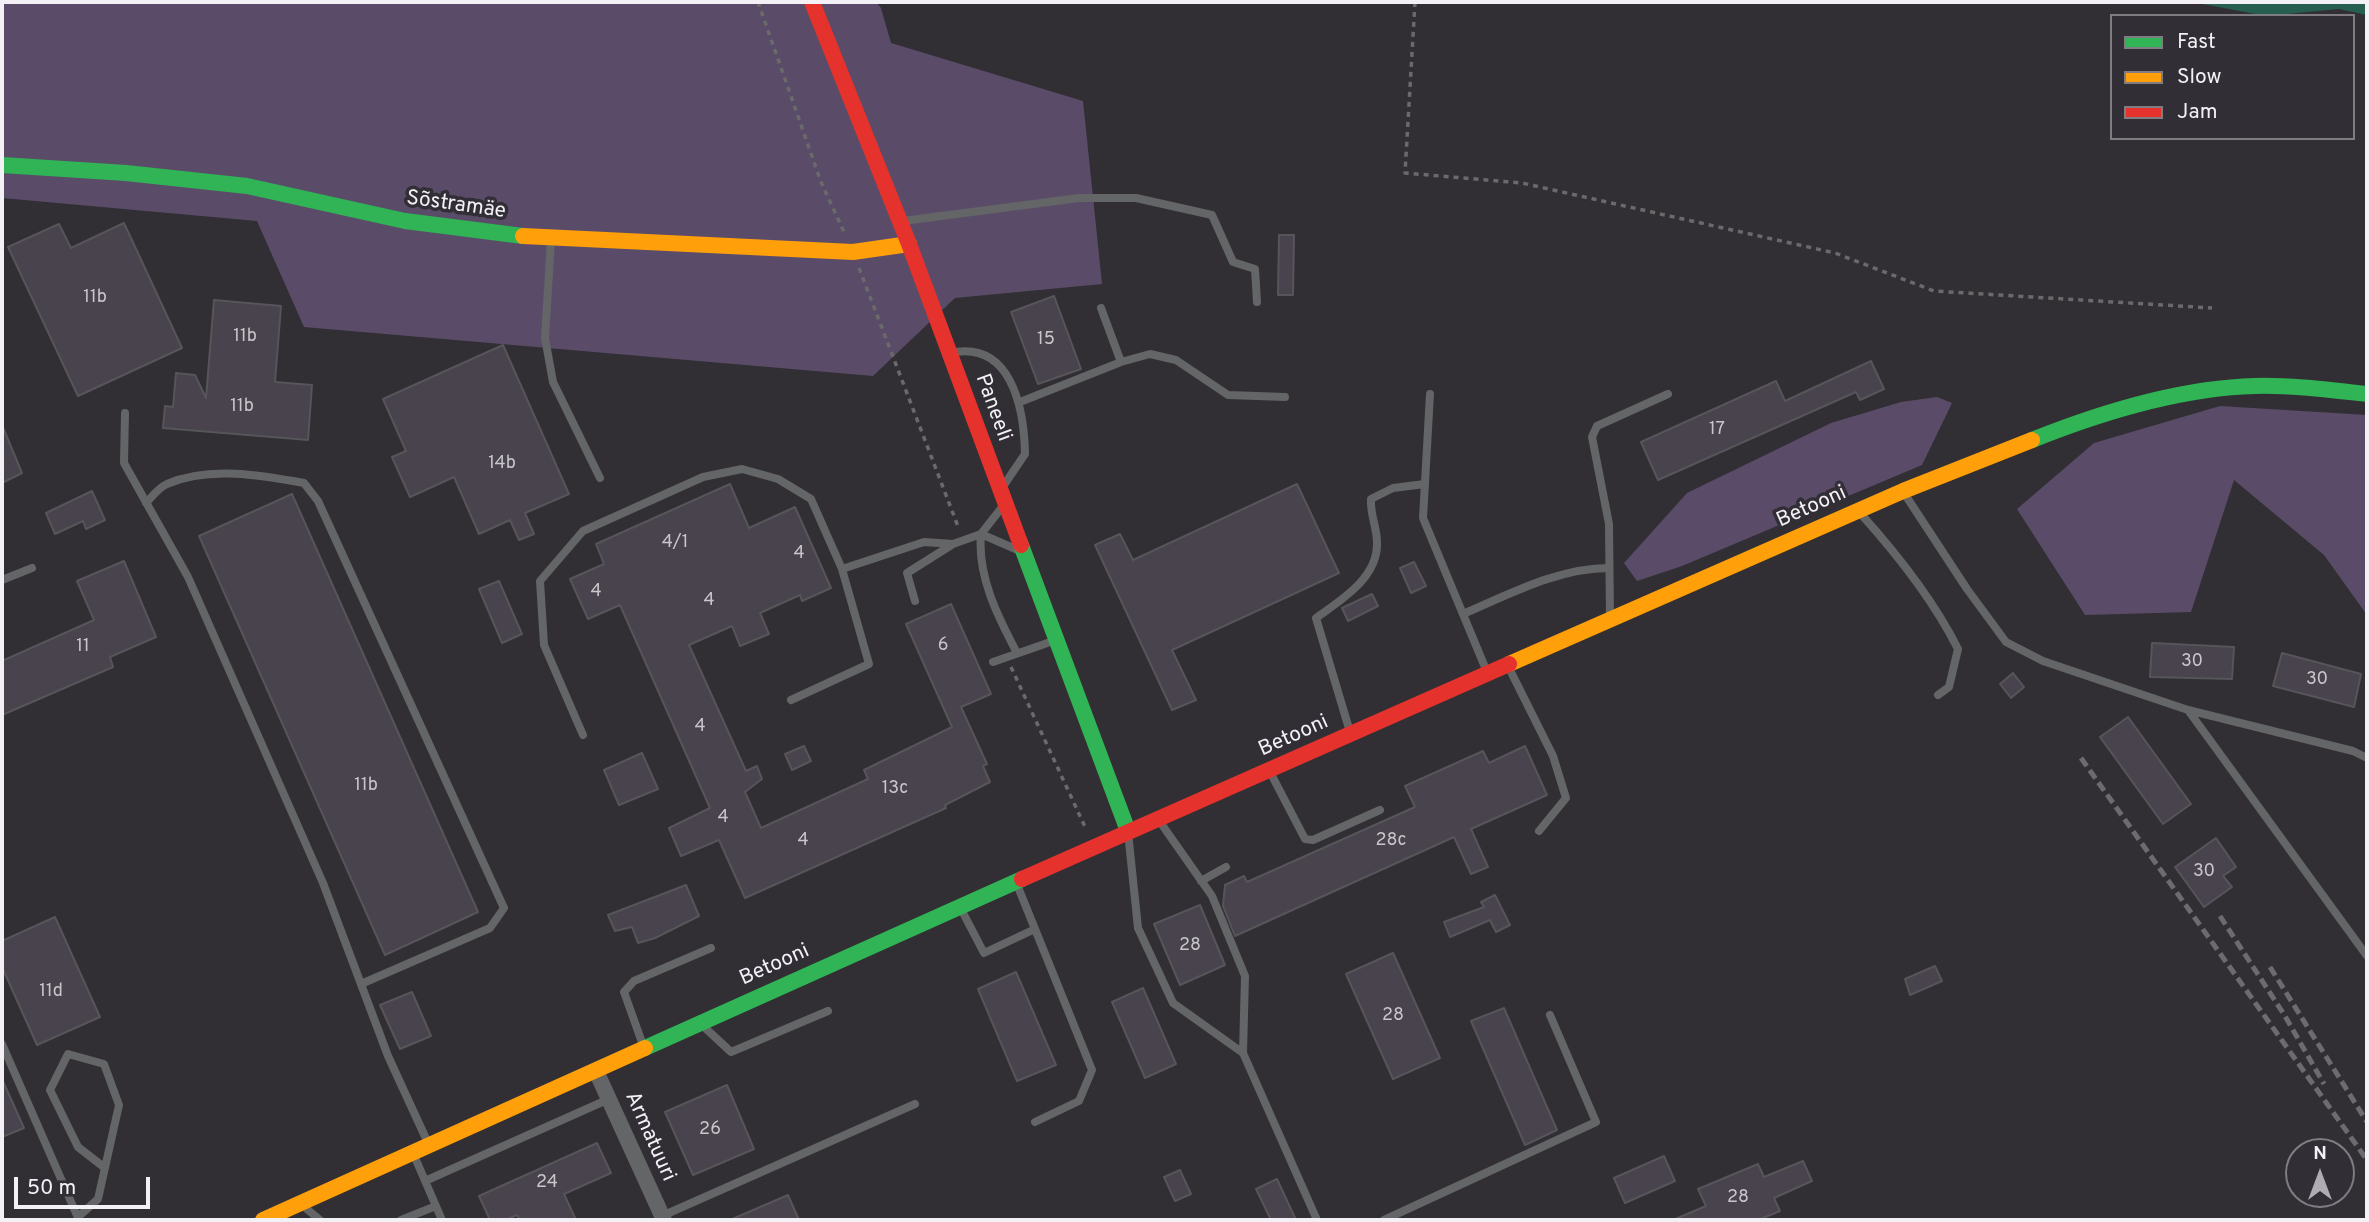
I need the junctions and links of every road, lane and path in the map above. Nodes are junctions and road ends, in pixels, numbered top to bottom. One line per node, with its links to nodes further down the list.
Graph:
1 (758, 2): 8 (path)
2 (813, 2): 5 (street, Paneeli)
3 (1415, 2): 11 (path)
4 (2, 165): 6 (street, Sõstramäe)
5 (900, 222): 7 (street, Paneeli); 9 (lane)
6 (551, 240): 8 (street, Sõstramäe); 20 (lane)
7 (909, 244): 8 (street, Sõstramäe); 12 (street, Paneeli)
8 (853, 251): 27 (path)
9 (1257, 302)
10 (1101, 308): 13 (lane)
11 (2213, 308)
12 (949, 353): 18 (lane); 23 (street, Paneeli)
13 (1121, 362): 17 (lane); 18 (lane)
14 (1430, 394): 21 (lane)
15 (1668, 394): 31 (lane)
16 (2367, 394): 22 (street, Betooni)
17 (1285, 397)
18 (1020, 402): 23 (lane)
19 (125, 413): 24 (lane)
20 (600, 478)
21 (1425, 484): 35 (lane); 47 (lane)
22 (1903, 491): 25 (street, Betooni); 45 (lane)
23 (1003, 497): 26 (lane); 29 (street, Paneeli)
24 (146, 503): 62 (lane); 62 (lane)
25 (1858, 511): 36 (street, Betooni); 43 (lane)
26 (981, 534): 27 (lane); 29 (lane); 38 (lane)
27 (963, 540): 28 (lane)
28 (953, 544): 32 (lane); 34 (lane)
29 (1023, 552): 37 (street, Paneeli)
30 (33, 568): 33 (lane)
31 (1609, 568): 35 (lane); 36 (lane)
32 (842, 569): 44 (lane); 46 (lane)
33 (2, 580)
34 (915, 601)
35 (1463, 614): 42 (lane)
36 (1610, 621): 41 (street, Betooni)
37 (1056, 640): 38 (lane); 52 (street, Paneeli)
38 (1017, 653): 39 (lane)
39 (1007, 657): 40 (lane); 54 (path)
40 (993, 662)
41 (1508, 666): 42 (street, Betooni); 53 (lane)
42 (1488, 675): 47 (street, Betooni)
43 (1937, 695)
44 (792, 700)
45 (2188, 710): 48 (lane); 61 (lane)
46 (583, 735)
47 (1350, 735): 49 (street, Betooni)
48 (2367, 758)
49 (1269, 770): 50 (lane); 51 (street, Betooni)
50 (1380, 810)
51 (1157, 819): 52 (street, Betooni); 56 (lane)
52 (1128, 831): 54 (street, Betooni); 68 (lane)
53 (1539, 831)
54 (1093, 847): 57 (street, Betooni)
55 (1226, 867): 56 (lane)
56 (1201, 881): 68 (lane)
57 (1016, 882): 58 (street, Betooni); 59 (lane)
58 (960, 907): 59 (lane); 65 (street, Betooni)
59 (1035, 929): 72 (lane)
60 (712, 948): 67 (lane)
61 (2367, 956)
62 (361, 984): 73 (lane)
63 (828, 1011): 65 (lane)
64 (1550, 1014): 86 (lane)
65 (700, 1023): 67 (street, Betooni)
66 (2, 1044): 80 (lane)
67 (644, 1048): 69 (street, Betooni)
68 (1243, 1053): 85 (lane)
69 (596, 1071): 70 (street, Armatuuri); 73 (street, Betooni)
70 (608, 1099): 76 (lane); 79 (street, Armatuuri)
71 (915, 1104): 79 (lane)
72 (1035, 1122)
73 (429, 1145): 74 (street, Betooni)
74 (413, 1153): 76 (lane); 77 (street, Betooni)
75 (105, 1168): 75 (lane); 80 (lane)
76 (425, 1181): 78 (lane)
77 (300, 1203): 81 (street, Betooni); 82 (lane)
78 (436, 1206): 83 (lane); 84 (lane)
79 (663, 1218)
80 (79, 1219)
81 (262, 1220)
82 (320, 1220)
83 (401, 1220)
84 (442, 1220)
85 (1317, 1220)
86 (1384, 1220)

